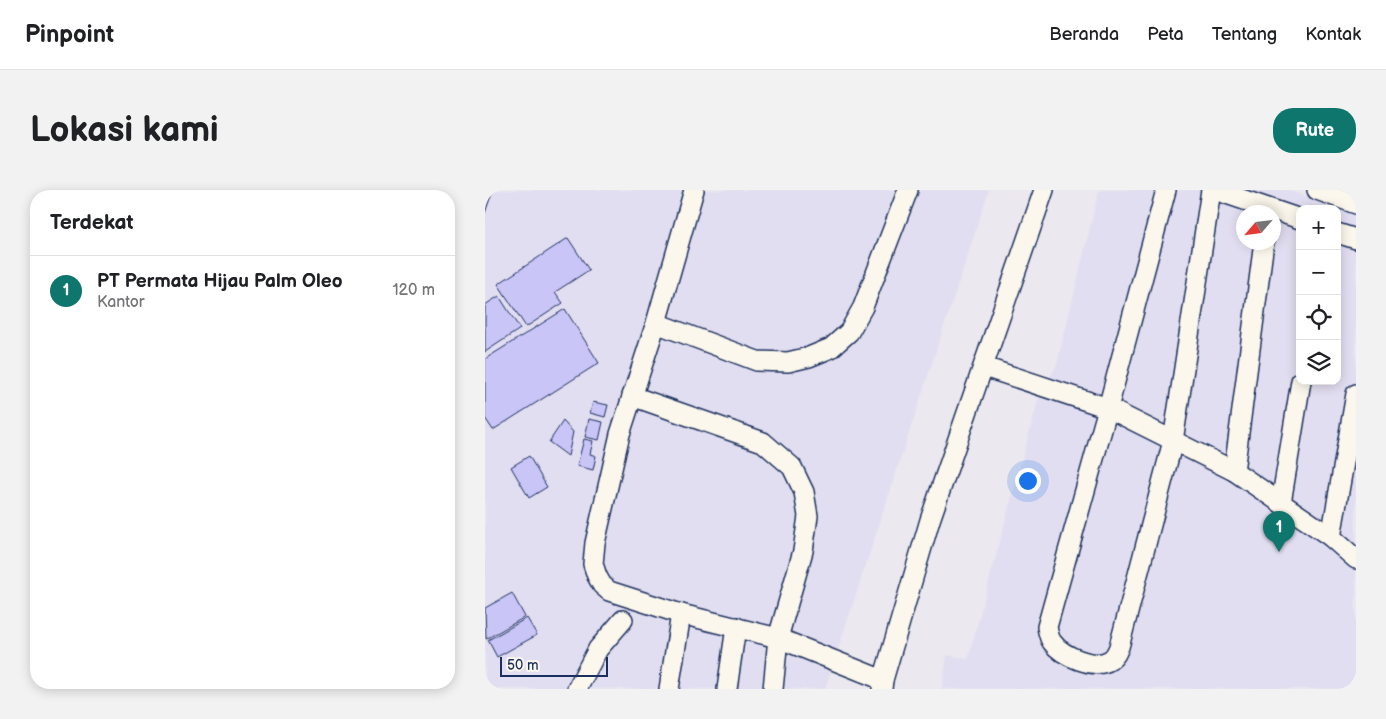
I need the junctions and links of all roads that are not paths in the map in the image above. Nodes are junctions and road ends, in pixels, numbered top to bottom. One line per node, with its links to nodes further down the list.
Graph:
1 (694, 190): 15 (street)
2 (909, 190): 15 (street)
3 (1044, 190): 16 (street)
4 (1166, 190): 20 (street)
5 (1211, 190): 21 (street)
6 (1215, 190): 9 (street)
7 (1317, 190): 8 (street)
8 (1356, 204)
9 (1255, 205)
10 (1281, 214): 11 (street)
11 (1296, 218)
12 (1341, 234): 13 (street)
13 (1356, 239)
14 (1263, 250): 22 (street)
15 (656, 322): 19 (street)
16 (984, 367): 20 (street); 30 (street)
17 (1300, 385): 23 (street)
18 (1356, 394): 24 (street)
19 (632, 396): 26 (street); 29 (street)
20 (1108, 408): 21 (street); 21 (street)
21 (1173, 441): 22 (street)
22 (1234, 471): 23 (street)
23 (1281, 503): 24 (street)
24 (1331, 537): 25 (street)
25 (1356, 560)
26 (681, 614): 28 (street); 32 (street)
27 (623, 620): 31 (street)
28 (736, 627): 29 (street); 33 (street)
29 (778, 638): 30 (street); 34 (street)
30 (883, 684)
31 (577, 689)
32 (669, 689)
33 (727, 689)
34 (773, 689)

